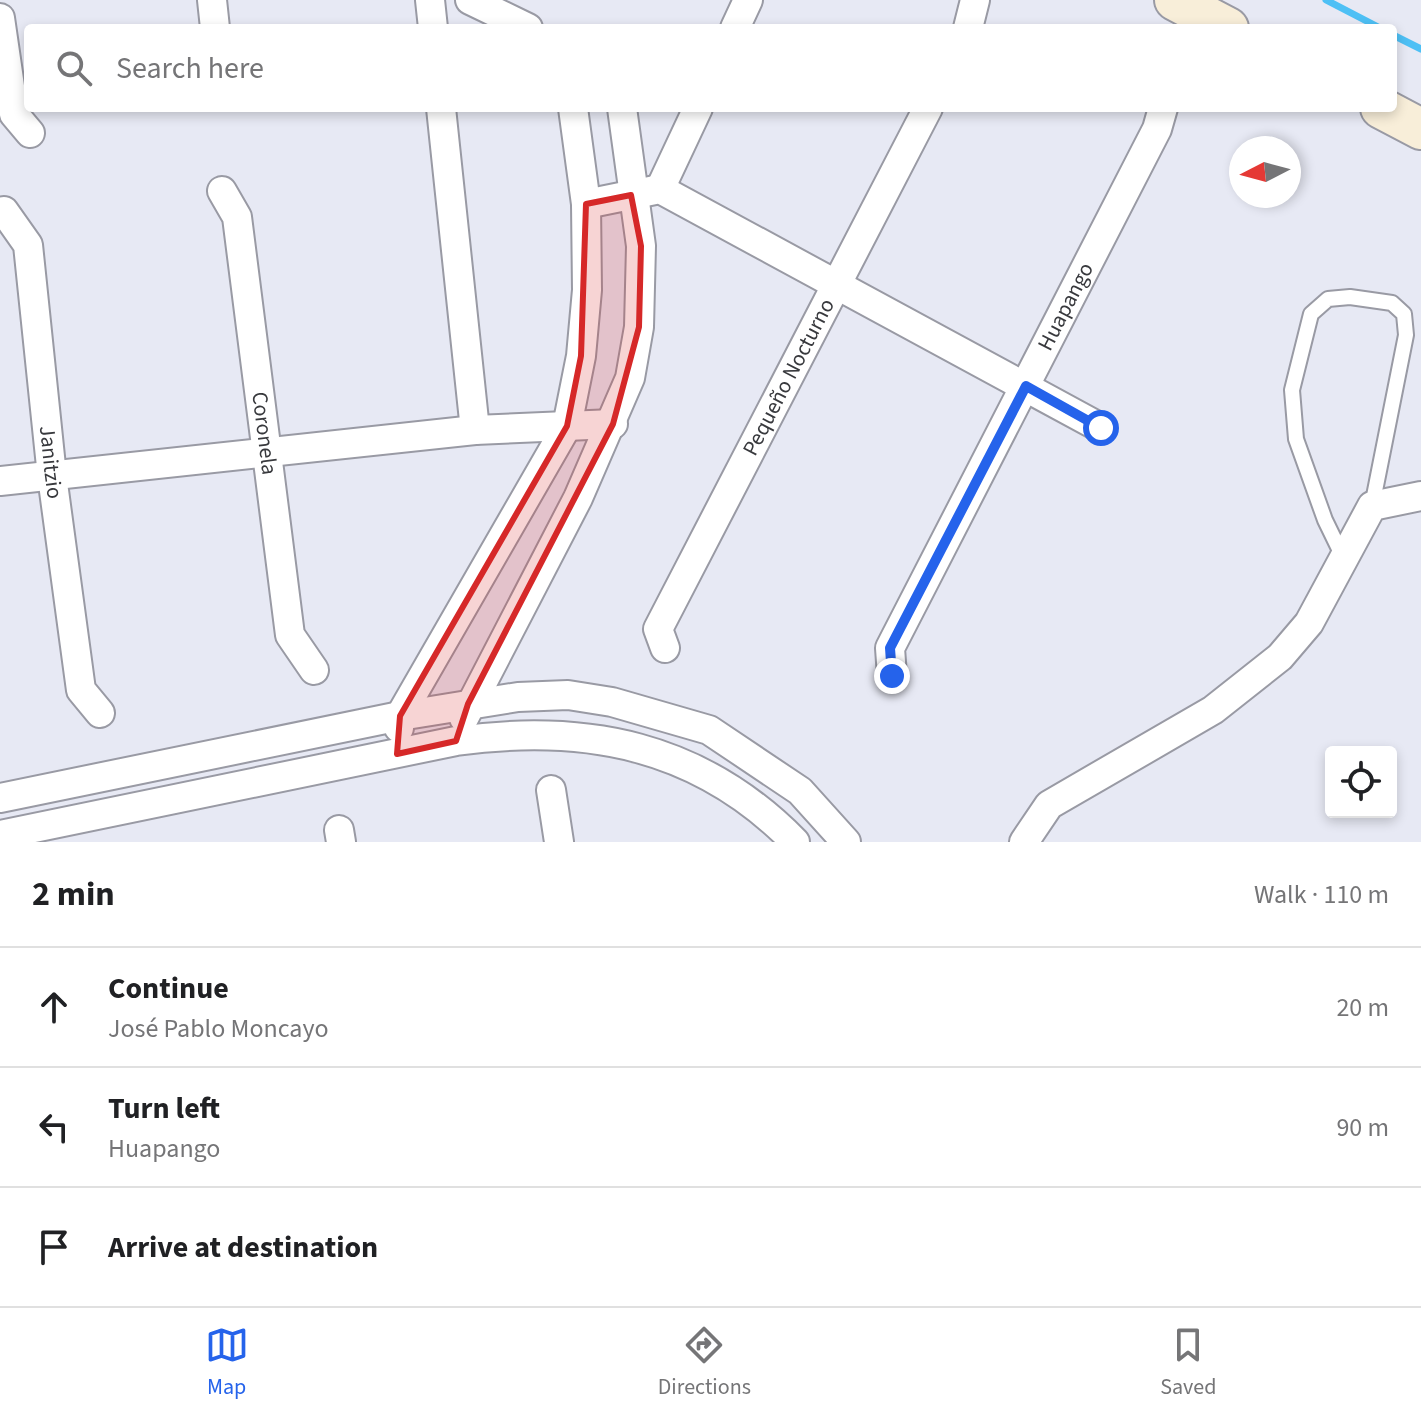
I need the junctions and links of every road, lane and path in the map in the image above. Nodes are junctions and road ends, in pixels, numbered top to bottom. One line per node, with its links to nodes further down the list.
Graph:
1 (212, 0): 9 (street)
2 (430, 0): 10 (street)
3 (470, 0): 7 (street)
4 (748, 0): 12 (street)
5 (975, 0): 13 (street)
6 (1175, 0): 14 (main road)
7 (502, 7): 11 (street)
8 (0, 18): 23 (street)
9 (215, 24)
10 (433, 24)
11 (523, 24)
12 (737, 24)
13 (969, 24)
14 (1220, 24)
15 (441, 112): 34 (street)
16 (574, 112): 27 (street)
17 (622, 112): 26 (street)
18 (696, 112): 24 (street)
19 (926, 112): 29 (street, Pequeño Nocturno)
20 (1162, 112): 30 (street, Huapango)
21 (1389, 112): 22 (main road)
22 (1421, 129)
23 (30, 133)
24 (660, 189): 26 (street); 29 (street)
25 (222, 191): 35 (street, Coronela)
26 (631, 195): 27 (street); 31 (street)
27 (586, 204): 32 (street)
28 (4, 211): 36 (street, Janitzio)
29 (837, 285): 30 (street); 41 (street, Pequeño Nocturno)
30 (1026, 386): 33 (street); 43 (street, Huapango)
31 (613, 424): 32 (street); 44 (street)
32 (567, 426): 34 (street); 46 (street)
33 (1101, 428)
34 (475, 430): 35 (street)
35 (265, 453): 36 (street); 42 (street, Coronela)
36 (52, 476): 37 (street); 45 (street, Janitzio)
37 (0, 481)
38 (1421, 496): 39 (street)
39 (1372, 506): 40 (street); 40 (lane)
40 (1343, 557): 55 (street)
41 (665, 648)
42 (314, 670)
43 (892, 676)
44 (468, 704): 46 (street); 47 (street); 54 (street)
45 (100, 713)
46 (400, 716): 48 (street); 50 (street)
47 (456, 741): 48 (street); 53 (street)
48 (397, 754): 51 (street)
49 (551, 790): 52 (street)
50 (0, 798)
51 (0, 835)
52 (559, 842)
53 (795, 842)
54 (846, 842)
55 (1024, 842)

